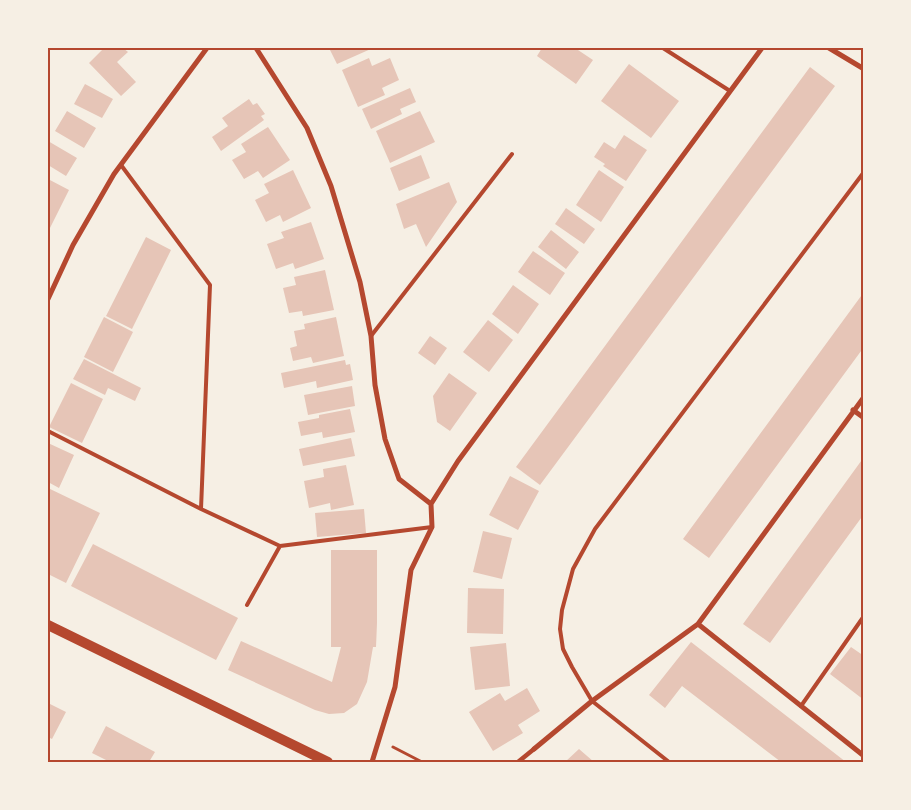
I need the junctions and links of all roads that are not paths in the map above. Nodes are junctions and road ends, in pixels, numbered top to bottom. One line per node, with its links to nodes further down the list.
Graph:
1 (207, 48): 9 (street)
2 (256, 48): 12 (street)
3 (663, 48): 7 (lane)
4 (762, 48): 7 (street)
5 (829, 48): 6 (street)
6 (864, 69)
7 (730, 91): 17 (street)
8 (512, 154): 12 (lane)
9 (121, 165): 11 (street); 18 (lane)
10 (864, 172): 25 (lane)
11 (48, 299)
12 (371, 336): 17 (street)
13 (864, 397): 14 (street)
14 (853, 410): 15 (street); 23 (street)
15 (864, 418)
16 (48, 431): 18 (lane)
17 (431, 504): 19 (street)
18 (201, 509): 20 (lane)
19 (432, 527): 20 (lane); 30 (street)
20 (280, 546): 21 (lane)
21 (247, 605)
22 (864, 616): 26 (lane)
23 (698, 624): 25 (street); 26 (street)
24 (48, 626): 29 (main road)
25 (592, 701): 27 (street); 32 (lane)
26 (801, 706): 28 (street)
27 (534, 749): 31 (street)
28 (864, 756)
29 (328, 762)
30 (372, 762)
31 (518, 762)
32 (669, 762)

